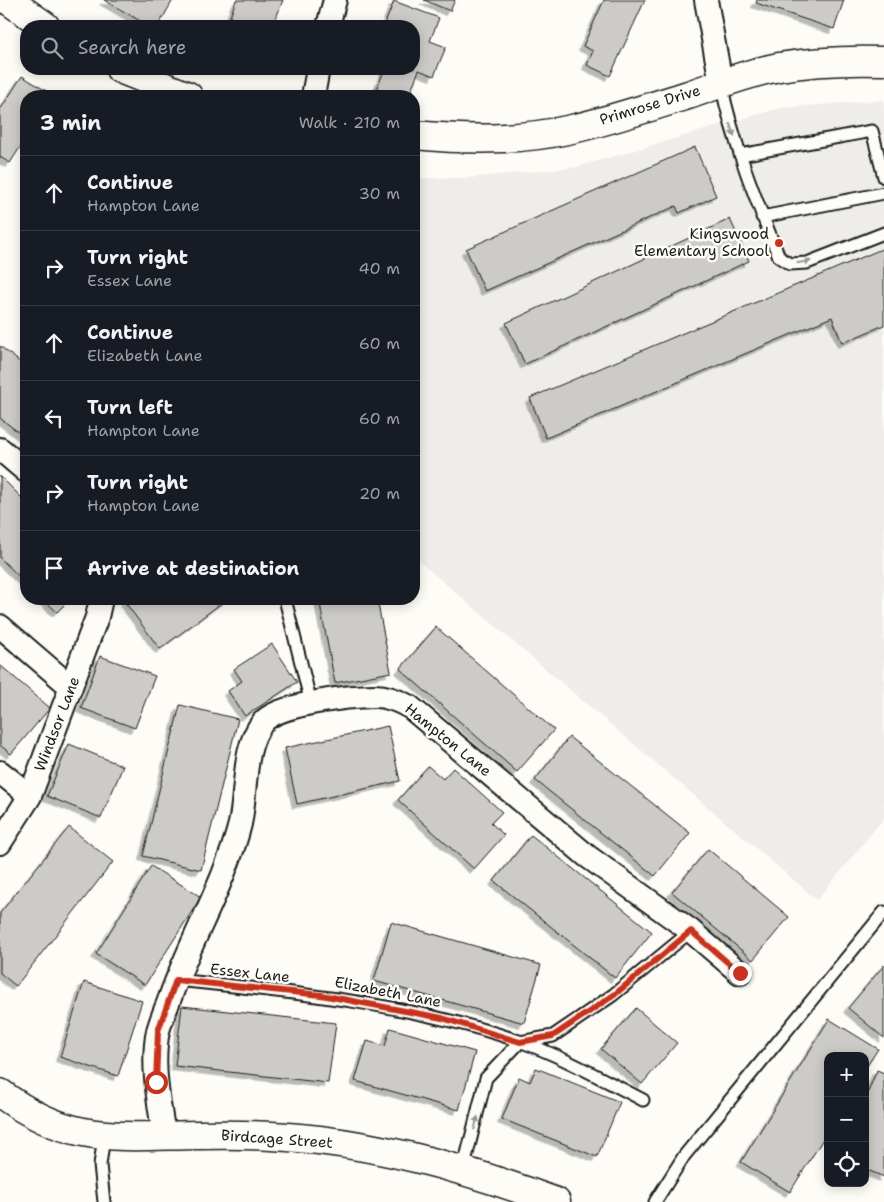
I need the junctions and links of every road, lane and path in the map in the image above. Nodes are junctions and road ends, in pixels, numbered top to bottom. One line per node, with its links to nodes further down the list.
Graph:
1 (8, 0): 4 (street)
2 (335, 0): 5 (street)
3 (706, 0): 9 (street)
4 (36, 20)
5 (330, 20)
6 (884, 61): 9 (street, Primrose Drive)
7 (135, 75): 10 (street)
8 (317, 75): 11 (street)
9 (721, 82): 12 (street, Primrose Drive); 13 (lane, one-way to 13)
10 (173, 90)
11 (314, 90)
12 (420, 135)
13 (740, 155): 14 (lane); 16 (lane)
14 (884, 177)
15 (884, 193): 16 (lane)
16 (762, 217): 17 (lane, one-way to 17)
17 (884, 233)
18 (0, 449): 19 (street)
19 (20, 466)
20 (100, 605): 23 (street, Windsor Lane)
21 (286, 605): 24 (lane)
22 (0, 626): 23 (street)
23 (71, 687): 26 (street, Windsor Lane)
24 (311, 704): 29 (street, Hampton Lane); 31 (street, Hampton Lane)
25 (0, 772): 26 (street)
26 (30, 796): 27 (street, Windsor Lane)
27 (0, 843)
28 (884, 912): 41 (lane)
29 (691, 931): 30 (street, Hampton Lane); 33 (lane)
30 (740, 973)
31 (176, 980): 32 (lane, Essex Lane); 37 (street, Hampton Lane)
32 (321, 995): 33 (lane, Elizabeth Lane)
33 (520, 1042): 35 (lane, Elizabeth Lane); 38 (lane, one-way to 33)
34 (0, 1093): 36 (street, Birdcage Street)
35 (643, 1100)
36 (104, 1136): 37 (street, Birdcage Street); 39 (lane)
37 (164, 1136): 38 (street, Birdcage Street)
38 (463, 1170): 40 (street, Birdcage Street)
39 (104, 1202)
40 (556, 1202)
41 (655, 1202)

